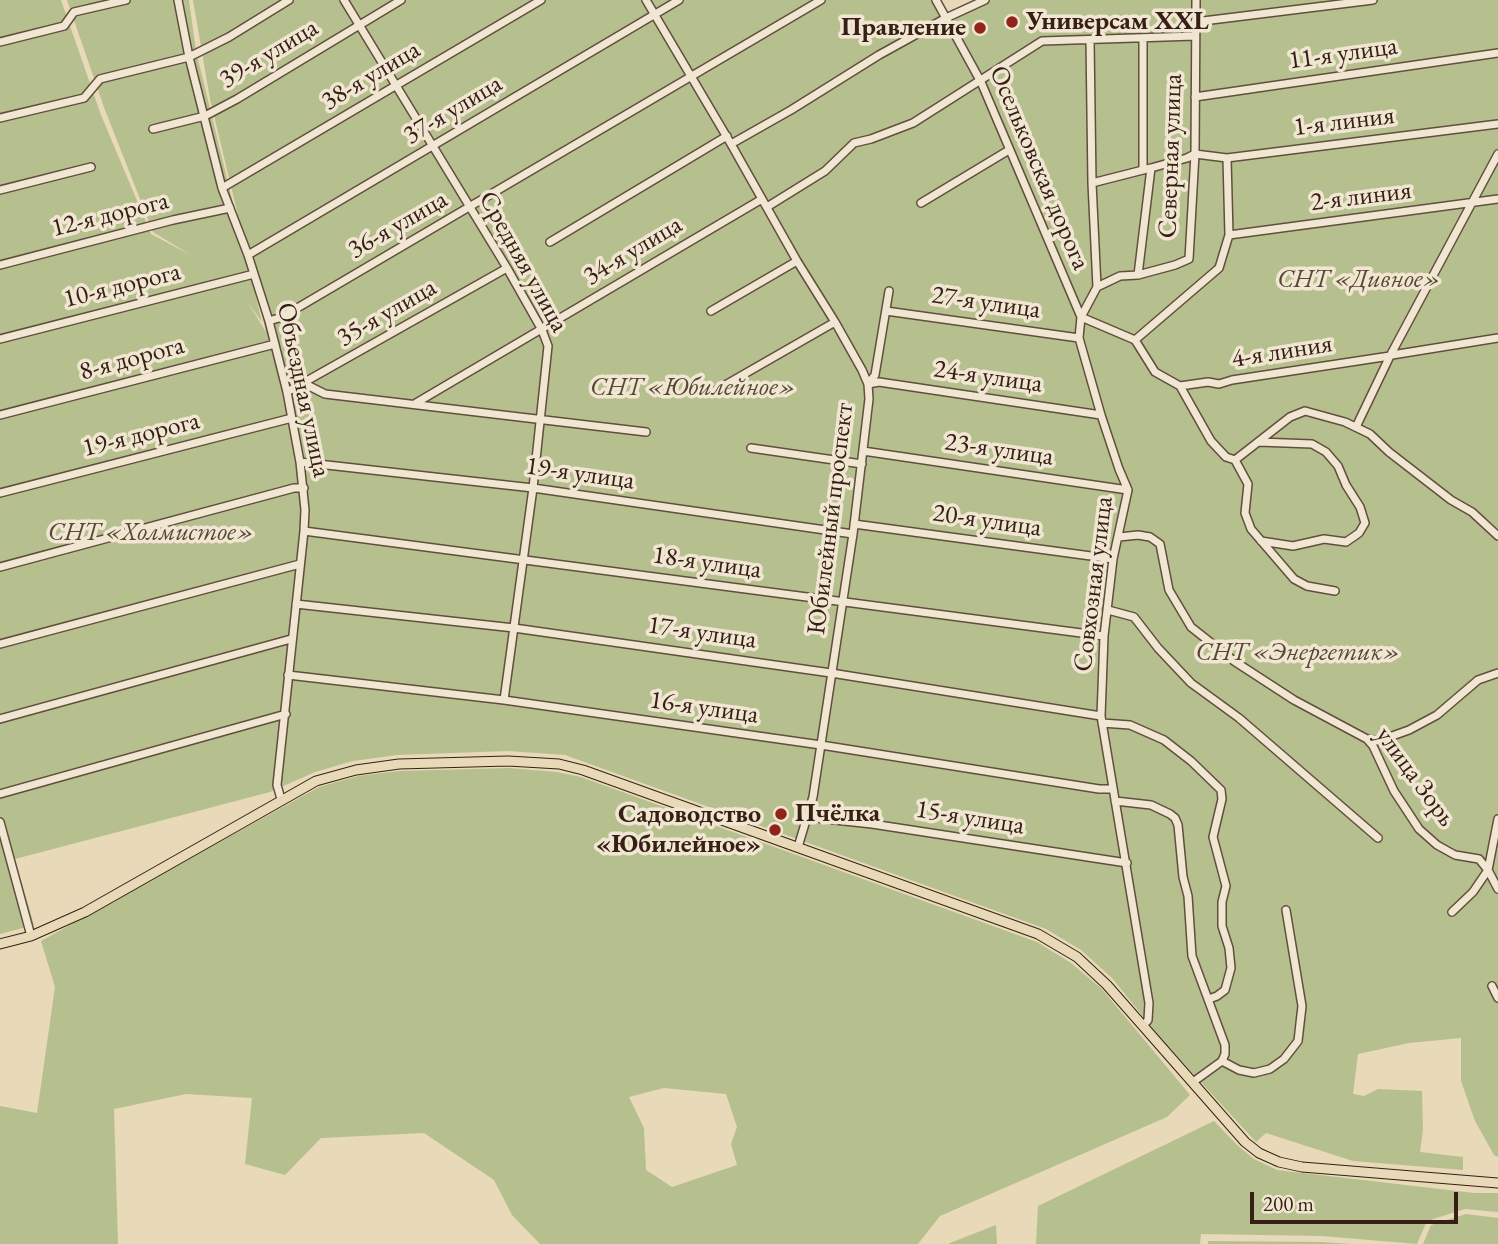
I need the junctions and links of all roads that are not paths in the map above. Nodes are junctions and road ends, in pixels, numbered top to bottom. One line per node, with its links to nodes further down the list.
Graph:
1 (126, 0): 21 (street)
2 (178, 0): 23 (street, Объездная улица)
3 (289, 0): 23 (street)
4 (344, 0): 17 (street, Средняя улица)
5 (401, 0): 17 (street, 39-я улица)
6 (541, 0): 26 (street, 38-я улица)
7 (646, 0): 14 (street, Юбилейный проспект)
8 (679, 0): 14 (street, 37-я улица)
9 (821, 0): 24 (street, 36-я улица)
10 (936, 0): 15 (street, Осельковская дорога)
11 (985, 0): 15 (street)
12 (1196, 0): 16 (street, Северная улица)
13 (1373, 0): 16 (street)
14 (654, 15): 24 (street, Юбилейный проспект); 33 (street, 37-я улица)
15 (946, 18): 25 (street, Осельковская дорога); 32 (street)
16 (1195, 22): 18 (street, Северная улица)
17 (358, 25): 26 (street, Средняя улица); 28 (street, 39-я улица)
18 (1195, 36): 19 (street); 27 (street, Северная улица)
19 (1143, 38): 20 (street); 39 (street)
20 (1090, 40): 25 (street); 40 (street)
21 (0, 42)
22 (1498, 53): 27 (street, 11-я улица)
23 (189, 57): 28 (street, Объездная улица); 29 (street)
24 (692, 78): 32 (street, Юбилейный проспект); 48 (street, 36-я улица)
25 (981, 82): 34 (street, Осельковская дорога); 47 (street)
26 (397, 85): 33 (street, Средняя улица); 41 (street, 38-я улица)
27 (1195, 97): 35 (street, Северная улица)
28 (205, 116): 31 (street, 39-я улица); 41 (street, Объездная улица)
29 (0, 118)
30 (1498, 124): 37 (street, 1-я линия)
31 (153, 129)
32 (729, 140): 43 (street, Юбилейный проспект); 51 (street)
33 (433, 147): 48 (street, Средняя улица); 52 (street, 37-я улица)
34 (1009, 150): 45 (street); 62 (street, Осельковская дорога)
35 (1195, 154): 37 (street, 1-я линия); 39 (street); 57 (street, Северная улица)
36 (1498, 154): 46 (street)
37 (1227, 158): 50 (street)
38 (91, 167): 42 (street)
39 (1147, 169): 40 (street); 57 (street)
40 (1092, 183): 58 (street)
41 (222, 188): 49 (street, Объездная улица)
42 (0, 190)
43 (762, 199): 47 (street, Юбилейный проспект); 65 (street, 34-я улица)
44 (1498, 199): 46 (street, 2-я линия)
45 (921, 203)
46 (1474, 203): 50 (street, 2-я линия); 71 (street)
47 (766, 206): 53 (street, Юбилейный проспект)
48 (471, 207): 55 (street, Средняя улица); 63 (street, 36-я улица)
49 (230, 208): 52 (street, Объездная улица); 54 (street, 12-я дорога)
50 (1229, 235): 69 (street)
51 (550, 242)
52 (248, 255): 56 (street, Объездная улица)
53 (797, 261): 60 (street); 64 (street, Юбилейный проспект)
54 (0, 265)
55 (507, 268): 65 (street, Средняя улица); 72 (street, 35-я улица)
56 (254, 274): 63 (street, Объездная улица); 68 (street, 10-я дорога)
57 (1138, 275): 58 (street)
58 (1097, 287): 62 (street)
59 (889, 290): 61 (street)
60 (711, 311)
61 (886, 311): 66 (street, 27-я улица); 73 (street)
62 (1082, 317): 66 (street, Совхозная улица); 69 (street)
63 (269, 321): 70 (street, Объездная улица)
64 (835, 322): 73 (street, Юбилейный проспект); 76 (street)
65 (542, 330): 77 (street, 34-я улица); 81 (street, Средняя улица)
66 (1079, 338): 79 (street, Совхозная улица)
67 (1498, 338): 71 (street, 4-я линия)
68 (0, 339)
69 (1135, 340): 74 (street)
70 (275, 344): 75 (street, Объездная улица); 78 (street, 8-я дорога)
71 (1391, 356): 74 (street, 4-я линия); 82 (street)
72 (305, 384): 75 (street, 35-я улица); 77 (street)
73 (868, 384): 79 (street, 24-я улица); 86 (street, Юбилейный проспект)
74 (1181, 386): 87 (street)
75 (287, 392): 80 (street, Объездная улица)
76 (713, 392)
77 (416, 404): 81 (street)
78 (0, 415)
79 (1101, 415): 92 (street, Совхозная улица)
80 (292, 418): 88 (street, Объездная улица); 93 (street, 19-я дорога)
81 (542, 418): 83 (street); 91 (street, Средняя улица)
82 (1356, 427): 84 (street); 97 (street)
83 (646, 432)
84 (1258, 442): 87 (street); 99 (street)
85 (751, 447): 89 (street)
86 (863, 451): 89 (street, Юбилейный проспект); 92 (street, 23-я улица)
87 (1235, 460): 99 (street)
88 (300, 462): 90 (street, Объездная улица); 91 (street, 19-я улица)
89 (862, 464): 94 (street, Юбилейный проспект)
90 (304, 488): 95 (street, Объездная улица); 103 (street)
91 (533, 488): 96 (street, 19-я улица); 100 (street, Средняя улица)
92 (1128, 490): 98 (street, Совхозная улица)
93 (0, 493)
94 (854, 524): 96 (street, Юбилейный проспект); 101 (street, 20-я улица)
95 (304, 531): 100 (street, 18-я улица); 102 (street, Объездная улица)
96 (853, 534): 105 (street, Юбилейный проспект)
97 (1498, 536)
98 (1119, 537): 101 (street, Совхозная улица); 119 (street, улица Зорь)
99 (1261, 541): 104 (street)
100 (523, 559): 105 (street, 18-я улица); 108 (street, Средняя улица)
101 (1113, 559): 107 (street, Совхозная улица)
102 (300, 564): 106 (street, Объездная улица); 111 (street)
103 (0, 567)
104 (1335, 591)
105 (842, 602): 109 (street, 18-я улица); 112 (street, Юбилейный проспект)
106 (296, 604): 108 (street, 17-я улица); 110 (street, Объездная улица)
107 (1108, 610): 109 (street, Совхозная улица); 128 (street)
108 (514, 628): 112 (street, 17-я улица); 115 (street, Средняя улица)
109 (1104, 636): 118 (street, Совхозная улица)
110 (291, 639): 114 (street, Объездная улица); 117 (street)
111 (0, 644)
112 (831, 673): 118 (street, 17-я улица); 120 (street, Юбилейный проспект)
113 (1498, 673): 119 (street)
114 (288, 675): 115 (street, 16-я улица); 116 (street, Объездная улица)
115 (504, 701): 120 (street, 16-я улица)
116 (286, 714): 122 (street); 123 (street, Объездная улица)
117 (0, 719)
118 (1102, 719): 121 (street, Совхозная улица); 139 (street, 17-я улица)
119 (1367, 738): 131 (street, улица Зорь)
120 (821, 745): 121 (street, 16-я улица); 125 (street, Юбилейный проспект)
121 (1113, 789): 124 (street, Совхозная улица)
122 (0, 794)
123 (281, 799): 129 (main road); 135 (main road)
124 (1115, 801): 130 (street, Совхозная улица); 139 (street)
125 (807, 817): 129 (street, Юбилейный проспект); 130 (street, 15-я улица)
126 (1498, 819): 131 (street)
127 (0, 822): 135 (street)
128 (1378, 838)
129 (798, 847): 140 (main road)
130 (1127, 863): 140 (street, Совхозная улица)
131 (1488, 870): 132 (street); 134 (street)
132 (1498, 889)
133 (1286, 910): 141 (street)
134 (1452, 912)
135 (31, 936): 136 (main road)
136 (0, 944)
137 (1492, 986): 138 (street)
138 (1498, 998)
139 (1209, 999): 141 (street)
140 (1143, 1026): 142 (main road)
141 (1222, 1061): 142 (street)
142 (1193, 1082): 143 (main road)
143 (1498, 1183)

